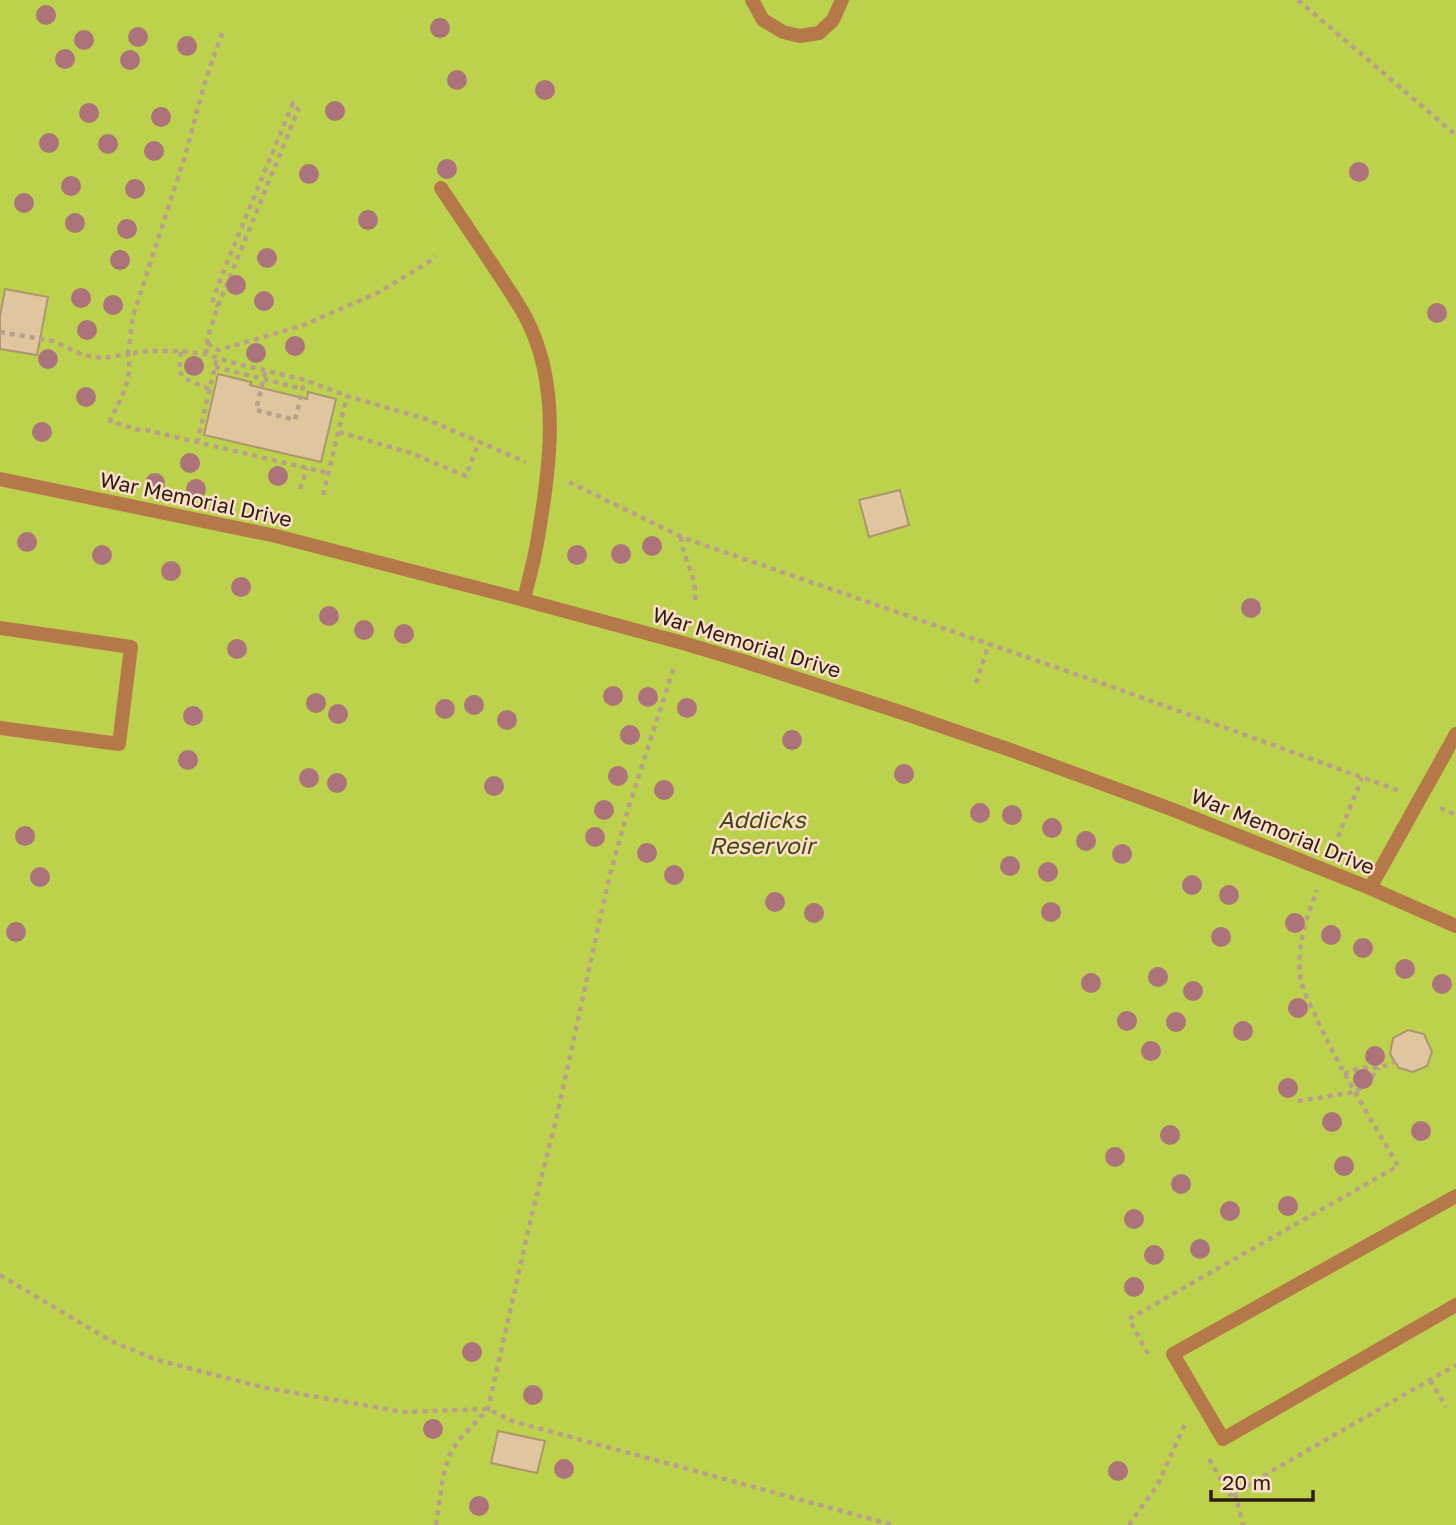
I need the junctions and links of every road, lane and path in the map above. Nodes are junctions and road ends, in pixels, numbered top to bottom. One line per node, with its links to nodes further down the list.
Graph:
1 (752, 0): 2 (street)
2 (842, 0)
3 (1298, 0): 5 (path)
4 (222, 33): 13 (path)
5 (1456, 135)
6 (441, 188): 28 (street)
7 (435, 256): 11 (path)
8 (218, 306): 8 (path); 10 (path)
9 (0, 332): 13 (path)
10 (207, 341): 11 (path); 14 (path)
11 (235, 345): 16 (path)
12 (179, 352): 13 (path); 14 (path); 21 (path)
13 (128, 354): 26 (path)
14 (206, 354): 15 (path)
15 (217, 358): 16 (path); 17 (path)
16 (230, 362): 18 (path)
17 (215, 367): 19 (path); 21 (path)
18 (265, 372): 19 (path); 20 (path)
19 (263, 379): 22 (path); 22 (path)
20 (304, 380): 22 (path); 23 (path)
21 (209, 389): 26 (path)
22 (303, 389)
23 (347, 396): 24 (path); 25 (path)
24 (339, 432): 25 (path); 29 (path)
25 (479, 442): 28 (path)
26 (197, 443): 27 (path)
27 (307, 468): 29 (path); 31 (path)
28 (548, 471): 33 (path); 34 (street)
29 (328, 473): 32 (path)
30 (0, 479): 34 (street, War Memorial Drive)
31 (300, 489)
32 (323, 495)
33 (681, 537): 35 (path); 37 (path)
34 (524, 600): 46 (street, War Memorial Drive)
35 (695, 600)
36 (0, 628): 40 (street)
37 (989, 644): 39 (path); 42 (path)
38 (675, 663): 61 (path)
39 (976, 683)
40 (0, 728)
41 (1456, 734): 43 (street)
42 (1362, 778): 43 (path); 45 (path)
43 (1419, 799): 44 (path); 46 (street)
44 (1456, 815)
45 (1338, 837)
46 (1370, 888): 48 (street, War Memorial Drive)
47 (1318, 889): 51 (path)
48 (1456, 926)
49 (1395, 1062): 50 (path)
50 (1379, 1068): 51 (path); 52 (path)
51 (1344, 1074): 52 (path)
52 (1355, 1092): 53 (path); 57 (path)
53 (1298, 1101)
54 (1456, 1196): 56 (street)
55 (0, 1275): 61 (path)
56 (1456, 1305)
57 (1129, 1320)
58 (1456, 1365): 59 (path)
59 (1430, 1380): 60 (path); 66 (path)
60 (1446, 1407)
61 (488, 1409): 63 (path); 64 (path)
62 (1187, 1420): 65 (path)
63 (436, 1525)
64 (893, 1525)
65 (1129, 1525)
66 (1243, 1525)

